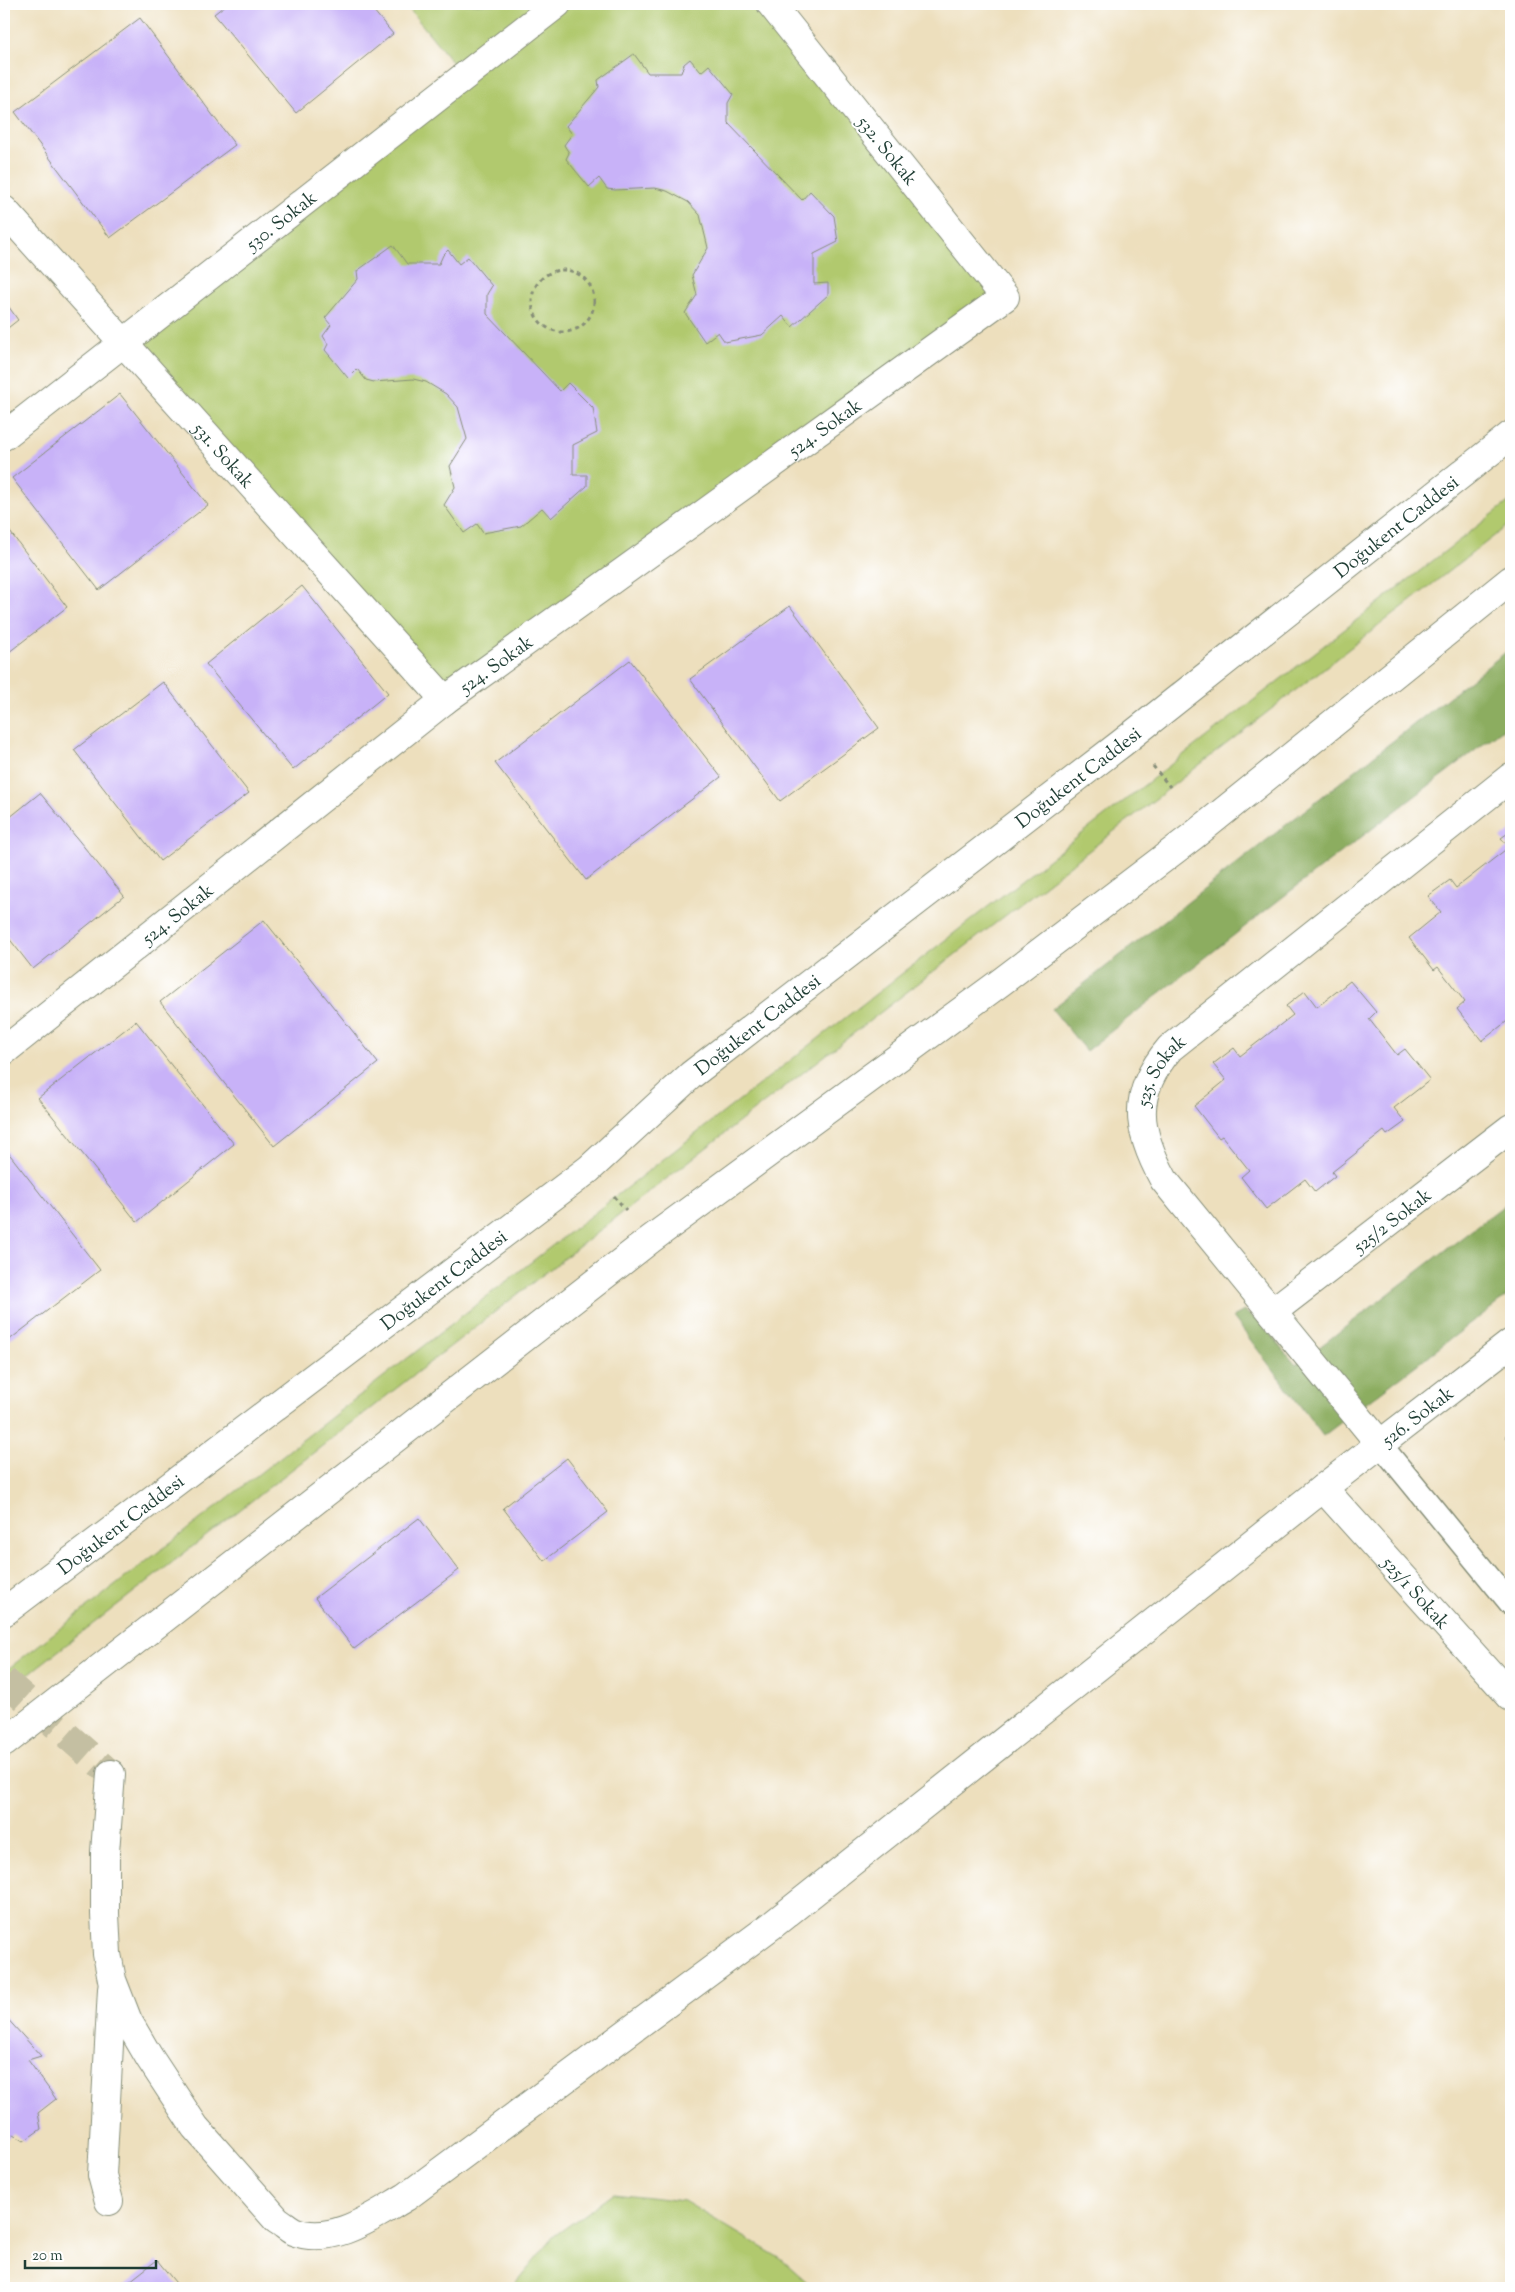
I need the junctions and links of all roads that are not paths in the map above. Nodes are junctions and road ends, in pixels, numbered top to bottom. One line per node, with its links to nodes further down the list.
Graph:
1 (557, 4): 5 (street, 530. Sokak)
2 (771, 4): 4 (street, 532. Sokak)
3 (4, 210): 5 (street, 531. Sokak)
4 (1005, 297): 9 (street, 524. Sokak)
5 (125, 342): 7 (street, 530. Sokak); 9 (street, 531. Sokak)
6 (1511, 435): 18 (street, Doğukent Caddesi)
7 (4, 436)
8 (1511, 580): 20 (street)
9 (445, 700): 11 (street, 524. Sokak)
10 (1511, 777): 13 (street, 525. Sokak)
11 (4, 1051)
12 (1511, 1128): 13 (street, 525/2 Sokak)
13 (1272, 1312): 15 (street, 525. Sokak)
14 (1511, 1343): 15 (street, 526. Sokak)
15 (1380, 1444): 16 (street, 526. Sokak); 17 (lane)
16 (1323, 1488): 19 (street, 525/1 Sokak); 22 (street, 526. Sokak)
17 (1511, 1604)
18 (4, 1612)
19 (1511, 1697)
20 (4, 1743)
21 (111, 1774): 22 (street)
22 (112, 1980): 23 (street)
23 (109, 2201)

